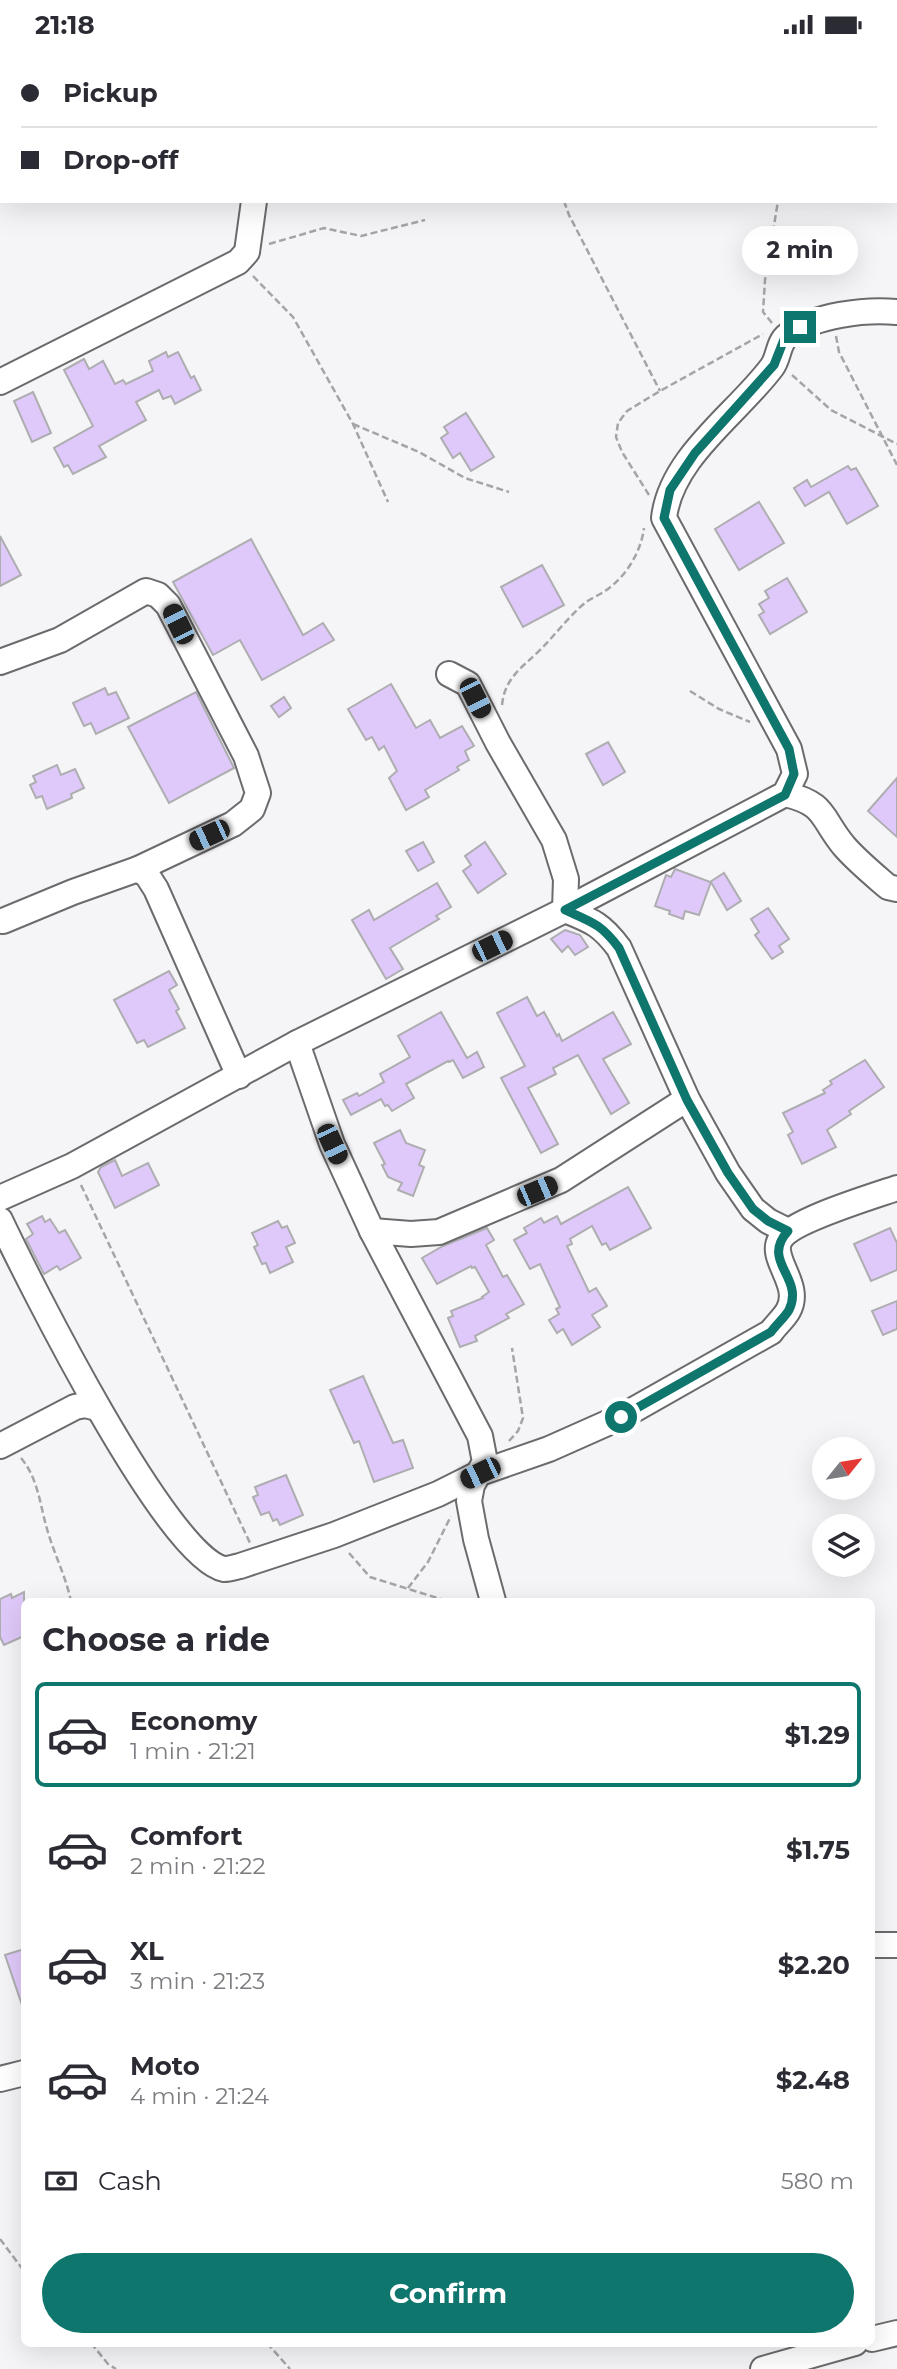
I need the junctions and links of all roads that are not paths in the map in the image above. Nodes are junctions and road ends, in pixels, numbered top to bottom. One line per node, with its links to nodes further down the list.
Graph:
1 (254, 203): 3 (street)
2 (897, 312): 6 (street)
3 (0, 382)
4 (0, 662): 7 (street)
5 (449, 674): 9 (street)
6 (785, 795): 8 (street); 9 (street)
7 (138, 869): 10 (street); 12 (street)
8 (897, 889)
9 (565, 910): 11 (street); 13 (street)
10 (3, 921)
11 (297, 1043): 12 (street); 17 (street)
12 (239, 1076): 15 (street)
13 (687, 1100): 17 (street); 18 (street)
14 (897, 1188): 18 (street)
15 (0, 1198)
16 (0, 1220): 19 (street)
17 (372, 1231): 21 (street)
18 (788, 1231): 21 (street)
19 (97, 1408): 20 (street); 21 (street)
20 (4, 1444)
21 (480, 1473): 22 (street)
22 (492, 1598)
23 (875, 1945): 24 (street)
24 (897, 1945)
25 (21, 2074): 26 (street)
26 (0, 2079)
27 (897, 2333): 28 (street)
28 (875, 2338)
29 (842, 2347): 30 (street)
30 (763, 2369)

